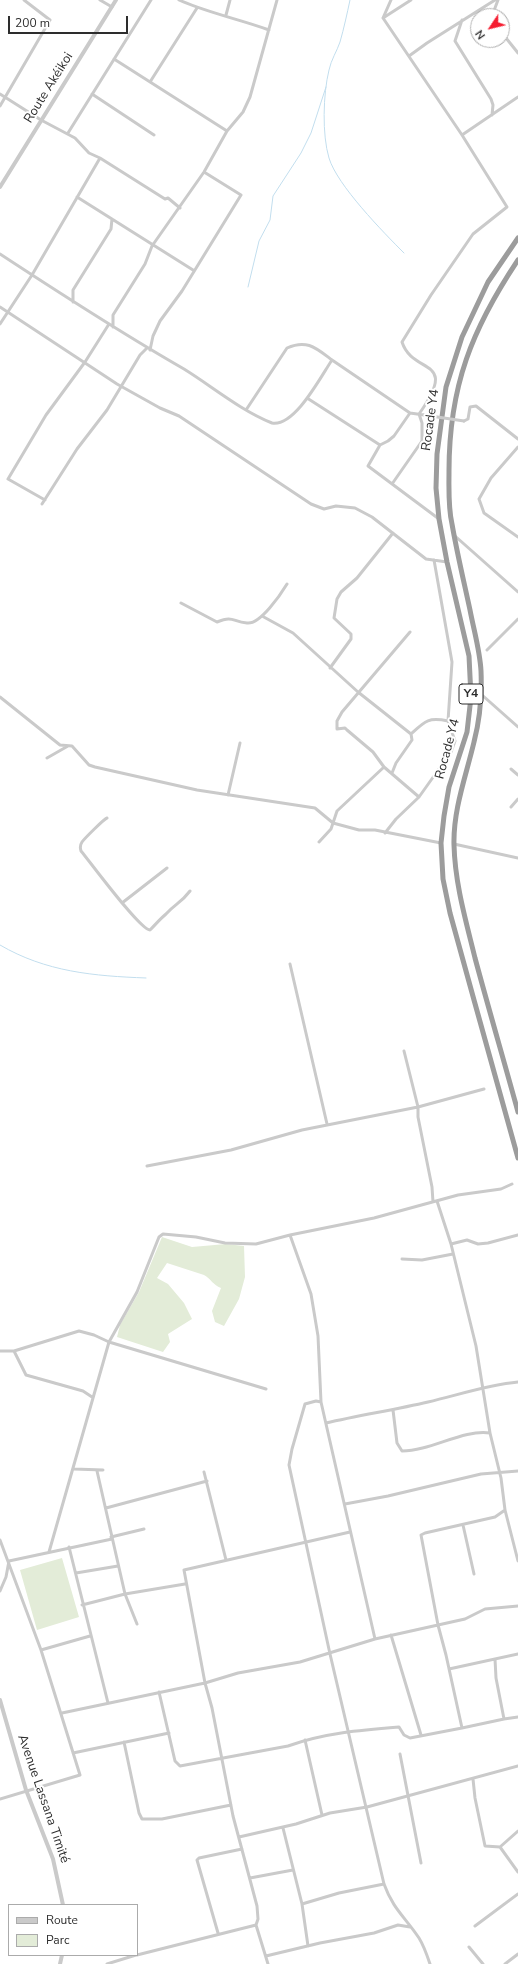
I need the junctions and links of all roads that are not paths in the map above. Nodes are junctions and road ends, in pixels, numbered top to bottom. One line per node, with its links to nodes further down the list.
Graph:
1 (24, 0): 25 (street)
2 (100, 0): 11 (street)
3 (116, 0): 11 (street, Route Akéikoi)
4 (151, 0): 20 (street)
5 (179, 0): 12 (street)
6 (230, 0): 13 (street)
7 (277, 0): 16 (street)
8 (391, 0): 14 (street)
9 (411, 0): 14 (street)
10 (497, 0): 15 (street)
11 (112, 7): 28 (street, Route Akéikoi)
12 (197, 8): 13 (street); 21 (street)
13 (226, 15): 16 (street)
14 (383, 18): 19 (street)
15 (462, 20): 19 (street); 27 (street)
16 (269, 30): 29 (street)
17 (510, 43): 18 (street)
18 (518, 53)
19 (409, 56): 32 (street)
20 (114, 59): 21 (street); 23 (street)
21 (150, 82): 29 (street)
22 (0, 94): 25 (street)
23 (92, 94): 30 (street); 31 (street)
24 (518, 97): 27 (street)
25 (5, 98): 26 (street); 28 (street)
26 (0, 106)
27 (492, 115): 32 (street)
28 (41, 120): 30 (street); 35 (street, Route Akéikoi)
29 (227, 131): 34 (street)
30 (68, 134): 33 (street)
31 (154, 134)
32 (462, 135): 58 (street)
33 (100, 158): 36 (street); 37 (street)
34 (204, 172): 37 (street); 43 (street)
35 (0, 188)
36 (77, 197): 38 (street); 44 (street)
37 (180, 208): 40 (street)
38 (112, 219): 40 (street); 45 (street)
39 (518, 238): 65 (highway, Rocade Y4 / Y4)
40 (152, 246): 43 (street); 50 (street)
41 (0, 254): 44 (street)
42 (518, 260): 67 (highway, Rocade Y4 / Y4)
43 (193, 270): 51 (street)
44 (32, 275): 45 (street); 47 (street)
45 (73, 302): 49 (street)
46 (0, 307): 47 (street)
47 (8, 311): 48 (street); 53 (street)
48 (0, 324)
49 (109, 324): 50 (street); 53 (street)
50 (113, 327): 51 (street)
51 (149, 349): 54 (street); 56 (street)
52 (332, 360): 55 (street); 56 (street); 57 (street)
53 (84, 362): 54 (street); 63 (street)
54 (121, 386): 63 (street); 66 (street)
55 (307, 398): 56 (street); 60 (street)
56 (246, 410)
57 (410, 413): 58 (street); 60 (street)
58 (419, 414): 59 (street, bridge); 62 (street)
59 (518, 439)
60 (380, 445): 62 (street)
61 (518, 448): 68 (street)
62 (392, 484): 65 (street)
63 (45, 500): 64 (street)
64 (42, 504)
65 (439, 519): 70 (highway, Rocade Y4 / Y4)
66 (394, 533): 69 (street); 78 (street)
67 (454, 534): 72 (street); 80 (highway, Rocade Y4 / Y4)
68 (518, 537)
69 (434, 560): 70 (street); 82 (street)
70 (447, 562): 100 (highway, Rocade Y4 / Y4)
71 (287, 584): 74 (street)
72 (518, 592)
73 (181, 603): 74 (street)
74 (262, 616): 78 (street)
75 (518, 619): 77 (street)
76 (410, 632): 79 (street)
77 (487, 650)
78 (330, 668): 79 (street)
79 (358, 692): 84 (street); 88 (street)
80 (482, 695): 83 (street); 101 (highway, Rocade Y4 / Y4)
81 (0, 697): 86 (street)
82 (448, 721): 84 (street); 93 (street)
83 (518, 727)
84 (411, 734): 90 (street)
85 (240, 743): 92 (street)
86 (69, 745): 87 (street); 92 (street)
87 (47, 758)
88 (384, 767): 90 (street); 97 (street)
89 (511, 769): 91 (street)
90 (392, 773): 93 (street)
91 (518, 775)
92 (228, 795): 97 (street)
93 (419, 798): 98 (street)
94 (518, 799): 95 (street)
95 (511, 807)
96 (107, 818): 105 (street)
97 (333, 823): 98 (street); 99 (street)
98 (385, 833): 100 (street)
99 (319, 842)
100 (441, 843): 112 (highway, Rocade Y4 / Y4)
101 (454, 844): 102 (street); 110 (highway, Rocade Y4 / Y4)
102 (518, 858)
103 (166, 868): 105 (street)
104 (190, 891): 105 (street)
105 (122, 903)
106 (290, 964): 111 (street)
107 (404, 1051): 109 (street)
108 (484, 1089): 109 (street)
109 (418, 1107): 111 (street); 116 (street)
110 (518, 1112)
111 (327, 1124): 113 (street)
112 (518, 1158)
113 (147, 1166)
114 (512, 1184): 115 (street)
115 (437, 1201): 116 (street); 119 (street)
116 (433, 1202): 117 (street)
117 (290, 1235): 122 (street); 129 (street)
118 (518, 1235): 119 (street)
119 (451, 1244): 120 (street)
120 (453, 1254): 121 (street); 126 (street)
121 (402, 1259)
122 (109, 1342): 124 (street); 127 (street); 128 (street)
123 (0, 1351): 124 (street)
124 (14, 1351): 128 (street)
125 (518, 1382): 126 (street)
126 (482, 1387): 130 (street); 132 (street)
127 (266, 1389)
128 (92, 1397): 133 (street)
129 (321, 1402): 131 (street); 148 (street)
130 (393, 1410): 131 (street); 132 (street)
131 (326, 1423): 140 (street)
132 (490, 1433): 138 (street)
133 (74, 1469): 135 (street); 150 (street)
134 (103, 1470): 135 (street)
135 (98, 1471): 141 (street)
136 (518, 1471): 138 (street)
137 (204, 1472): 139 (street)
138 (500, 1472): 140 (street); 142 (street)
139 (206, 1482): 141 (street); 151 (street)
140 (346, 1504): 145 (street)
141 (106, 1508): 146 (street)
142 (505, 1510): 143 (street); 153 (street)
143 (463, 1525): 156 (street); 163 (street)
144 (144, 1529): 146 (street)
145 (350, 1532): 148 (street); 166 (street)
146 (111, 1538): 149 (street); 154 (street)
147 (0, 1540): 152 (street)
148 (306, 1542): 151 (street); 168 (street)
149 (69, 1547): 150 (street); 155 (street)
150 (49, 1552): 152 (street)
151 (226, 1560): 157 (street)
152 (9, 1561): 158 (street); 167 (street)
153 (518, 1561)
154 (118, 1566): 155 (street); 159 (street)
155 (76, 1573): 160 (street)
156 (474, 1574)
157 (185, 1584): 159 (street); 172 (street)
158 (0, 1591)
159 (125, 1594): 160 (street); 162 (street)
160 (82, 1605): 165 (street)
161 (518, 1606): 163 (street)
162 (137, 1624)
163 (438, 1624): 164 (street); 171 (street)
164 (391, 1635): 166 (street); 182 (street)
165 (90, 1636): 167 (street); 175 (street)
166 (375, 1639): 168 (street)
167 (41, 1650): 176 (street)
168 (330, 1654): 172 (street); 180 (street)
169 (518, 1654): 170 (street)
170 (495, 1659): 171 (street); 178 (street)
171 (449, 1670): 179 (street)
172 (204, 1683): 173 (street); 187 (street)
173 (159, 1692): 175 (street); 181 (street)
174 (0, 1700): 190 (street, Avenue Lassana Timité)
175 (108, 1703): 176 (street)
176 (62, 1713): 185 (street)
177 (518, 1717): 178 (street)
178 (504, 1718): 179 (street)
179 (462, 1728): 182 (street)
180 (348, 1732): 182 (street); 183 (street); 194 (street)
181 (169, 1733): 184 (street); 187 (street)
182 (421, 1735)
183 (305, 1740): 187 (street); 195 (street)
184 (124, 1742): 185 (street); 193 (street)
185 (73, 1753): 190 (street)
186 (400, 1754): 191 (street)
187 (221, 1758): 193 (street)
188 (518, 1766): 189 (street)
189 (473, 1779): 191 (street); 199 (street)
190 (26, 1790): 192 (street); 207 (street, Avenue Lassana Timité)
191 (407, 1796): 194 (street); 201 (street)
192 (0, 1799)
193 (230, 1805): 198 (street)
194 (367, 1807): 195 (street); 205 (street)
195 (322, 1815): 196 (street)
196 (283, 1828): 198 (street); 202 (street)
197 (518, 1831): 199 (street)
198 (239, 1837): 200 (street)
199 (500, 1847): 203 (street)
200 (242, 1849): 204 (street); 212 (street)
201 (421, 1863)
202 (293, 1870): 204 (street); 208 (street)
203 (518, 1872)
204 (250, 1878): 209 (street)
205 (384, 1884): 208 (street); 211 (street)
206 (518, 1894): 210 (street)
207 (63, 1904)
208 (302, 1904): 213 (street)
209 (256, 1925): 212 (street); 218 (street)
210 (475, 1926)
211 (410, 1927): 213 (street); 221 (street)
212 (218, 1933): 215 (street)
213 (308, 1946): 218 (street)
214 (469, 1946): 222 (street)
215 (138, 1954)
216 (518, 1954): 223 (street)
217 (133, 1956): 219 (street)
218 (266, 1956): 220 (street)
219 (107, 1964)
220 (268, 1964)
221 (430, 1964)
222 (483, 1964)
223 (505, 1964)

